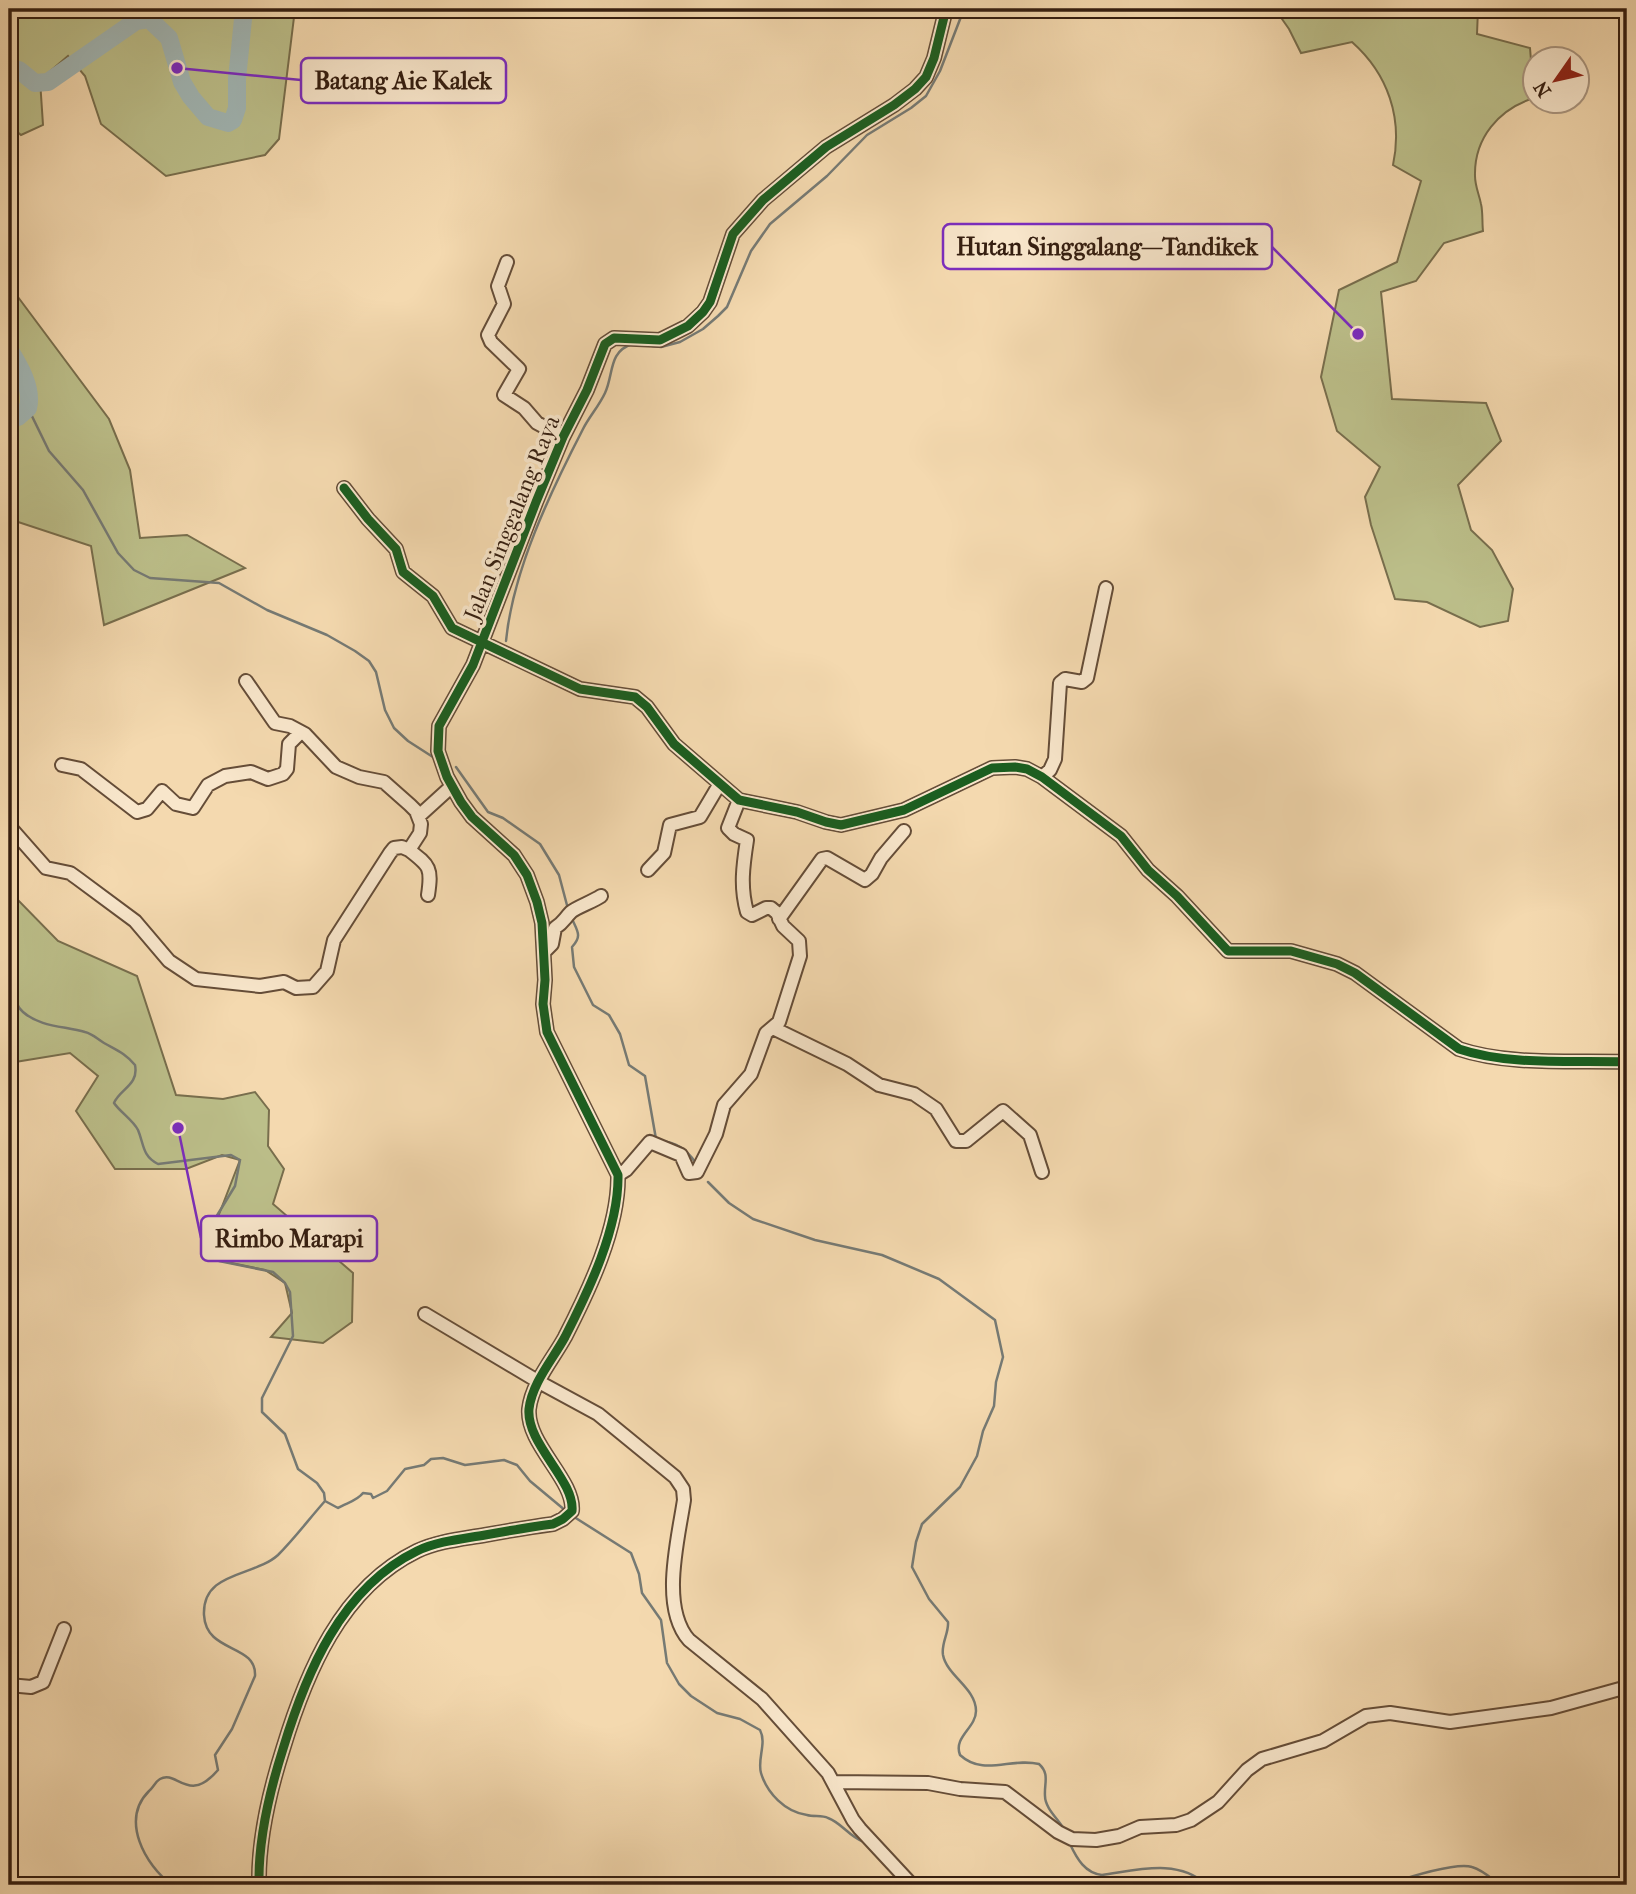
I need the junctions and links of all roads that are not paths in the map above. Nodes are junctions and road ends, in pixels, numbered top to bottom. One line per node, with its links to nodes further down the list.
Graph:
1 (946, 9): 3 (street, Jalan Singgalang Raya)
2 (507, 262): 3 (street)
3 (563, 437): 6 (street, Jalan Singgalang Raya)
4 (344, 488): 6 (street)
5 (1106, 589): 10 (street)
6 (483, 642): 11 (street); 12 (street, Jalan Singgalang Raya)
7 (246, 681): 8 (street)
8 (300, 732): 9 (street); 14 (street)
9 (62, 765)
10 (1042, 777): 13 (street); 24 (street)
11 (719, 785): 13 (street); 18 (street)
12 (452, 786): 14 (street); 22 (street, Jalan Singgalang Raya)
13 (739, 800): 21 (street)
14 (419, 816): 17 (street)
15 (9, 825): 17 (street)
16 (904, 831): 21 (street)
17 (409, 850): 19 (street)
18 (648, 870)
19 (428, 895)
20 (601, 896): 22 (street)
21 (779, 919): 23 (street)
22 (544, 951): 26 (street, Jalan Singgalang Raya)
23 (774, 1028): 25 (street); 26 (street)
24 (1627, 1062)
25 (1042, 1172)
26 (618, 1175): 28 (street)
27 (425, 1314): 28 (street)
28 (538, 1382): 32 (street); 33 (street)
29 (64, 1629): 30 (street)
30 (9, 1685)
31 (1627, 1686): 32 (street)
32 (834, 1782): 34 (street)
33 (259, 1885)
34 (912, 1885)

